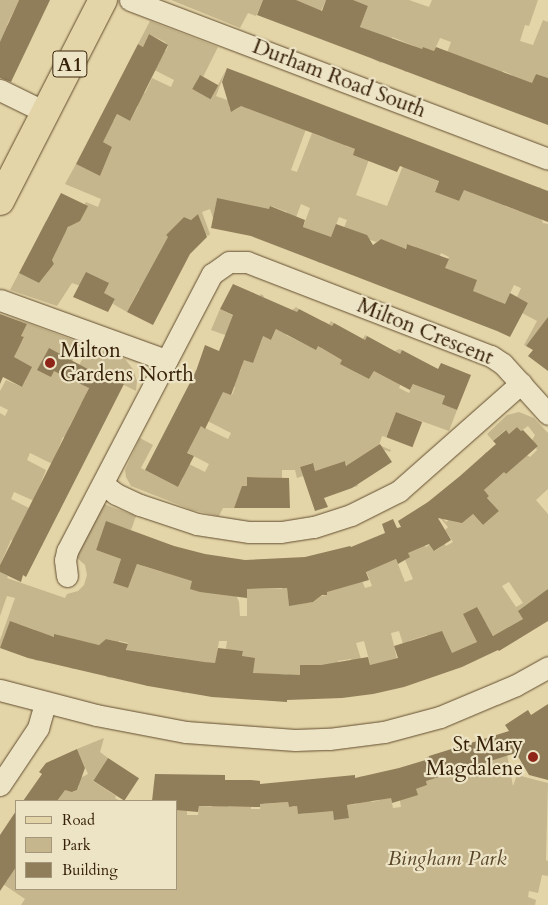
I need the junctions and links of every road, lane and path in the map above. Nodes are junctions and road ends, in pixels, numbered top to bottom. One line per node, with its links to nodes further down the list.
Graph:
1 (103, 0): 4 (main road, A1)
2 (130, 0): 5 (street, Durham Road South)
3 (0, 90): 4 (street)
4 (45, 112): 6 (main road, A1)
5 (548, 159)
6 (0, 201)
7 (0, 300): 8 (street)
8 (166, 360): 9 (street, Milton Crescent); 11 (street, Milton Crescent)
9 (521, 384): 10 (street); 11 (street, Milton Crescent)
10 (548, 414)
11 (102, 484): 12 (street, Milton Crescent)
12 (67, 576)
13 (548, 667): 15 (street)
14 (0, 690): 15 (street)
15 (46, 703): 16 (street)
16 (0, 786)

